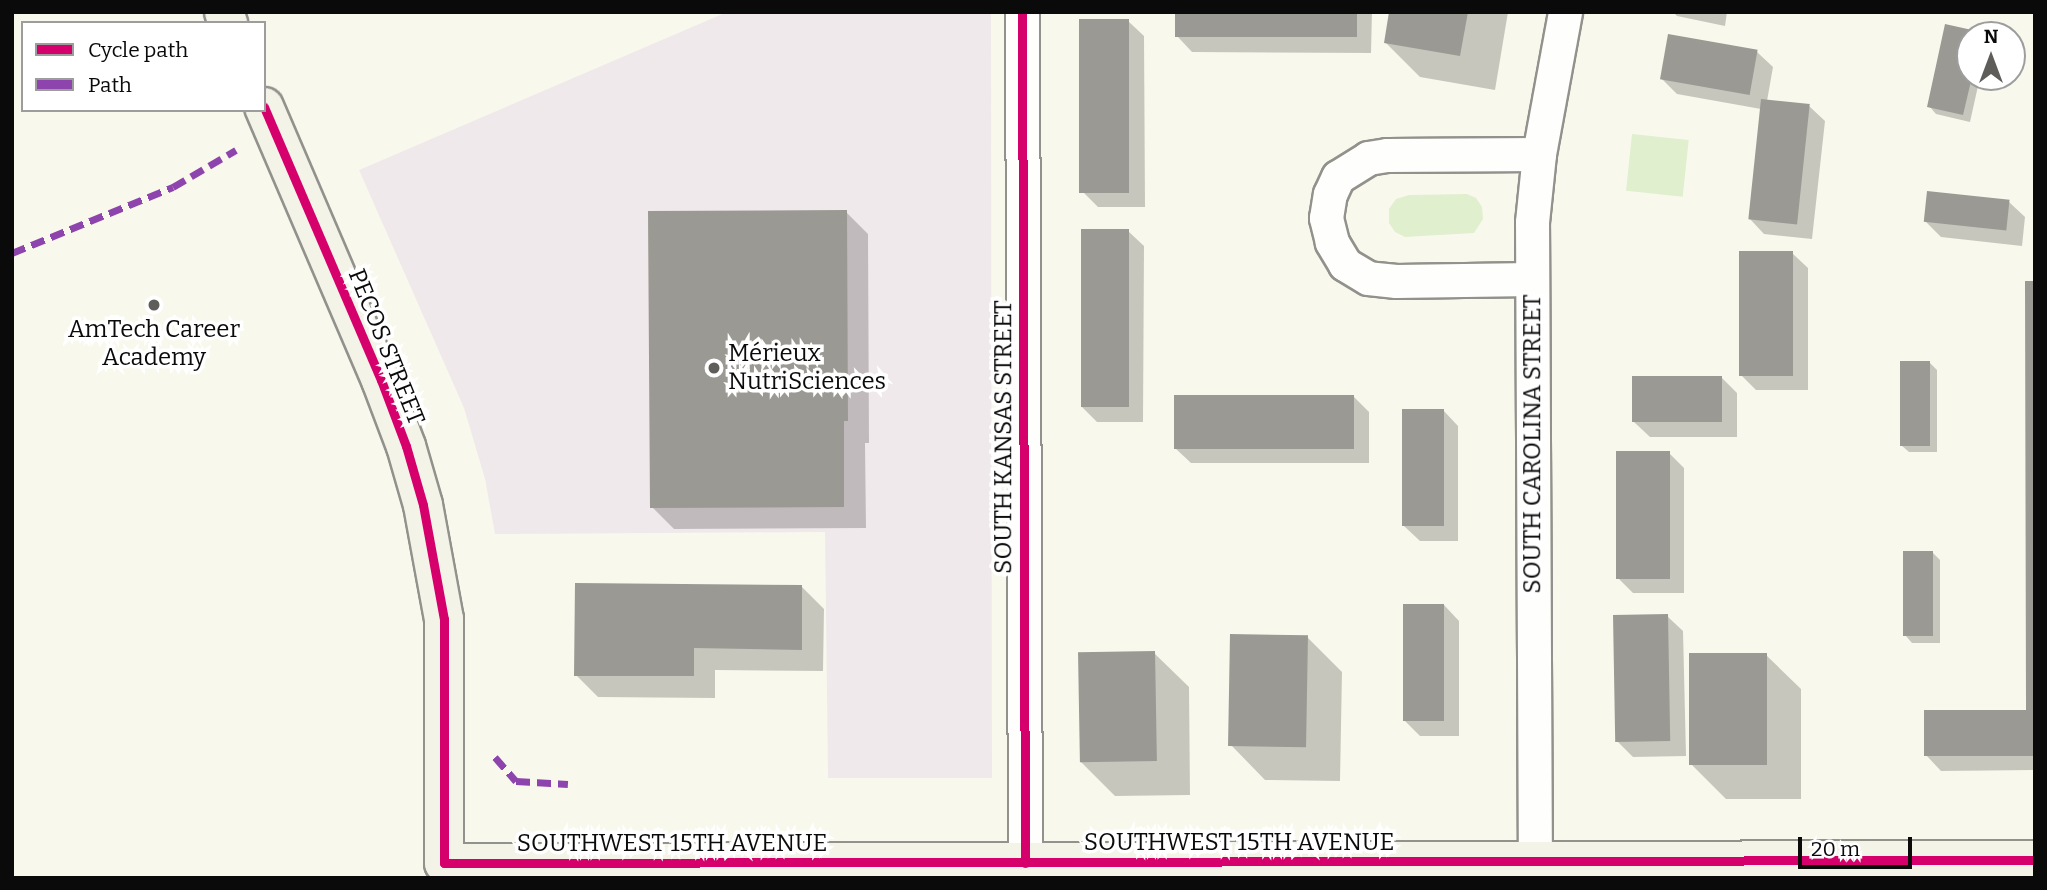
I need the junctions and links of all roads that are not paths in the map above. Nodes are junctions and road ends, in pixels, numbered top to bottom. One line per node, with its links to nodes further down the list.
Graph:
1 (1022, 12): 8 (street, SOUTH KANSAS STREET)
2 (1564, 12): 4 (street, SOUTH CAROLINA STREET)
3 (266, 112): 7 (main road, PECOS STREET)
4 (1539, 153): 5 (street, SOUTH CAROLINA STREET); 5 (street)
5 (1532, 279): 9 (street, SOUTH CAROLINA STREET)
6 (2035, 860): 9 (main road, SOUTHWEST 15TH AVENUE)
7 (444, 863): 8 (main road, SOUTHWEST 15TH AVENUE)
8 (1025, 863): 9 (main road, SOUTHWEST 15TH AVENUE)
9 (1535, 870)

